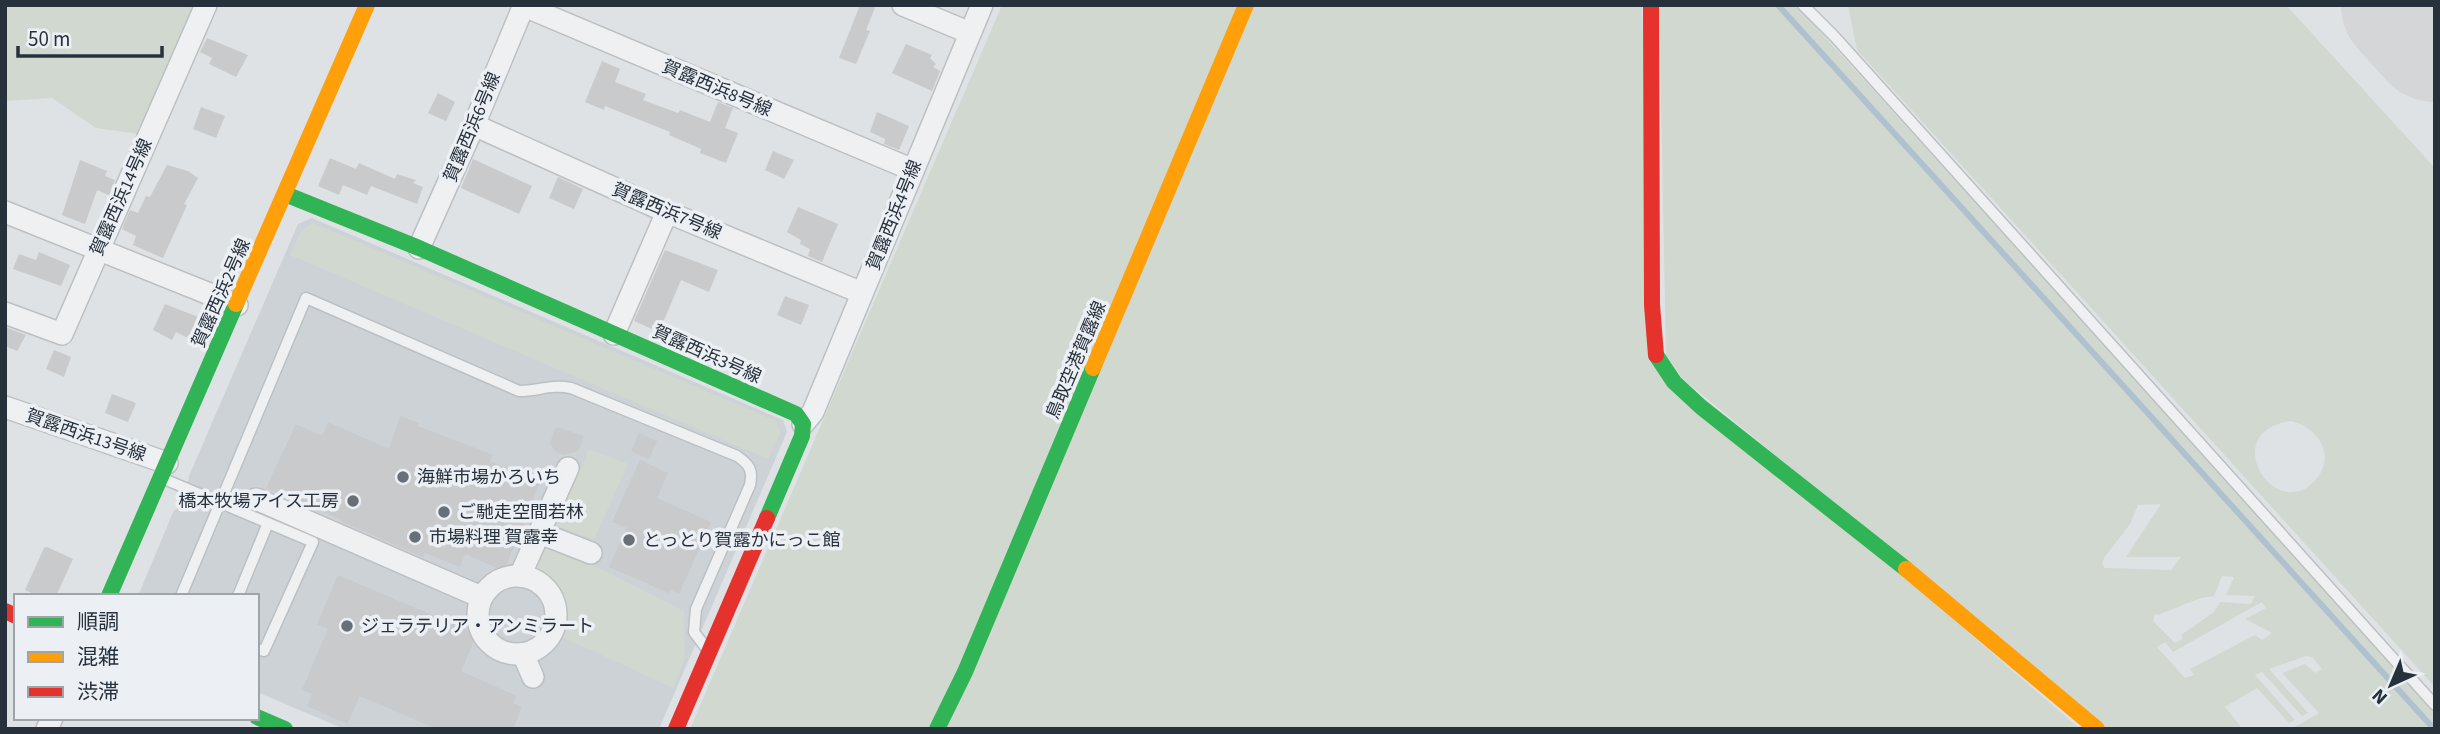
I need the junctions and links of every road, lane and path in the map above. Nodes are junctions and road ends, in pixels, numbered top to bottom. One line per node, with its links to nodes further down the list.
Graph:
1 (206, 5): 15 (street, 賀露西浜14号線)
2 (367, 5): 12 (street, 賀露西浜2号線)
3 (523, 5): 10 (street, 賀露西浜6号線); 11 (street, 賀露西浜8号線)
4 (903, 5): 9 (street)
5 (982, 5): 9 (street, 賀露西浜4号線)
6 (1246, 5): 43 (street, 鳥取空港賀露線)
7 (1651, 5): 44 (street)
8 (1803, 5): 39 (lane)
9 (970, 33): 11 (street, 賀露西浜4号線)
10 (474, 125): 14 (street, 賀露西浜7号線); 16 (street, 賀露西浜6号線)
11 (913, 170): 17 (street, 賀露西浜4号線)
12 (285, 194): 16 (street, 賀露西浜3号線); 18 (street, 賀露西浜2号線)
13 (5, 212): 15 (street)
14 (667, 212): 17 (street, 賀露西浜7号線); 20 (street)
15 (98, 248): 18 (street); 19 (street, 賀露西浜14号線)
16 (419, 248): 20 (street, 賀露西浜3号線)
17 (862, 293): 22 (street, 賀露西浜4号線)
18 (237, 305): 24 (street, 賀露西浜2号線)
19 (5, 313)
20 (614, 334): 22 (street, 賀露西浜3号線)
21 (5, 407): 24 (street, 賀露西浜13号線)
22 (803, 424): 36 (street)
23 (568, 468): 28 (street)
24 (164, 471): 26 (lane); 31 (street, 賀露西浜2号線)
25 (256, 499): 34 (street)
26 (221, 502): 27 (lane); 32 (lane); 36 (lane)
27 (268, 523): 33 (lane); 35 (lane)
28 (540, 533): 29 (street); 30 (street)
29 (591, 552)
30 (520, 576): 34 (street); 37 (street)
31 (110, 594)
32 (182, 594)
33 (239, 594)
34 (481, 597): 37 (street)
35 (259, 650)
36 (710, 653): 42 (street)
37 (523, 654): 38 (street)
38 (533, 677)
39 (2435, 705)
40 (259, 718): 41 (street)
41 (285, 729)
42 (676, 729)
43 (937, 729)
44 (2097, 729)

